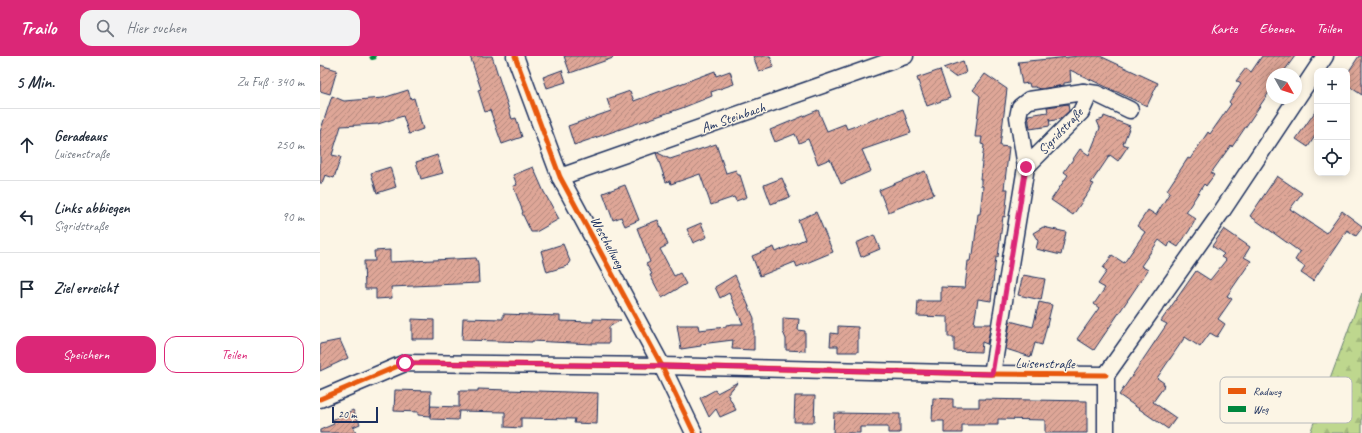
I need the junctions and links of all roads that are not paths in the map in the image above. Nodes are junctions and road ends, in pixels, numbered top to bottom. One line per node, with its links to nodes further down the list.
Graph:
1 (515, 56): 7 (street, Westhellweg)
2 (905, 56): 7 (street, Am Steinbach)
3 (1325, 56): 10 (street)
4 (1083, 92): 5 (street, Sigridstraße); 6 (street, Sigridstraße); 6 (street, Sigridstraße)
5 (1130, 110)
6 (1026, 167): 9 (street, Sigridstraße)
7 (560, 177): 8 (street, Westhellweg)
8 (662, 366): 9 (street, Luisenstraße); 11 (street, Luisenstraße); 12 (street, Westhellweg)
9 (992, 374): 10 (street, Luisenstraße)
10 (1106, 375): 13 (street)
11 (320, 399)
12 (694, 433)
13 (1106, 433)

